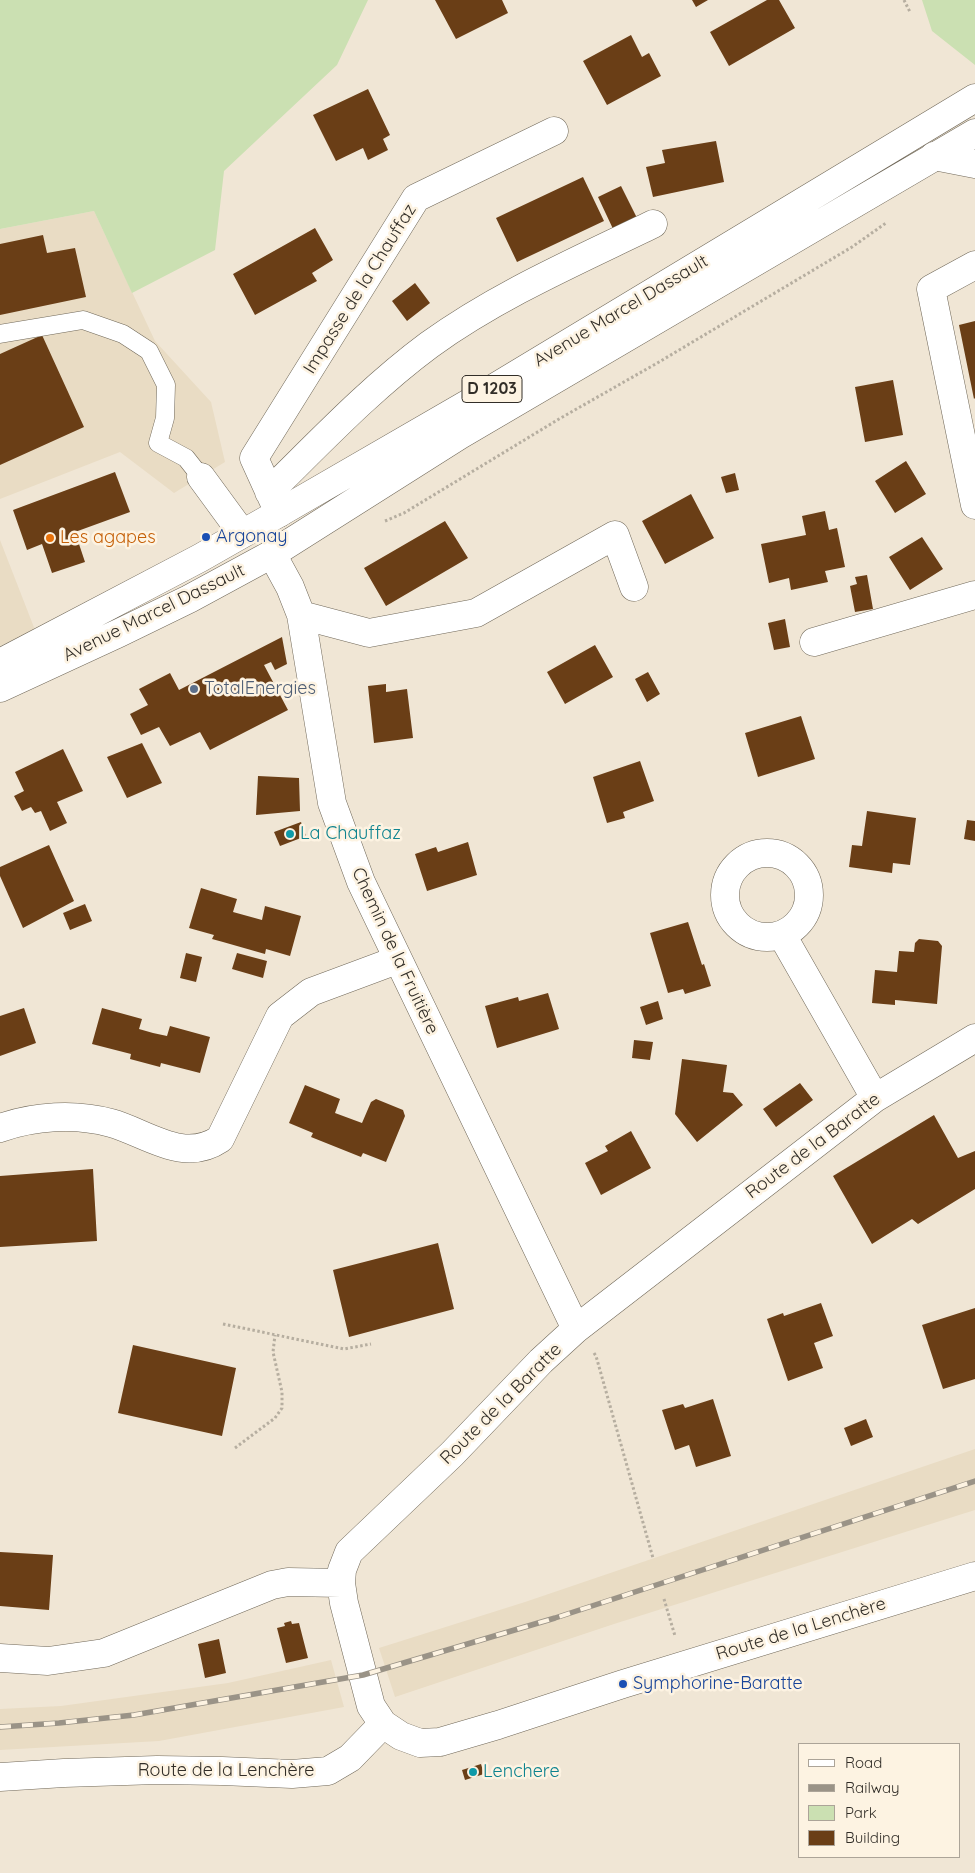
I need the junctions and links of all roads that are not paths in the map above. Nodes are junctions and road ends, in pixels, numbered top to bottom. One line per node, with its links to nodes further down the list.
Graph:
1 (975, 98): 10 (street, Avenue Marcel Dassault / D 1203)
2 (554, 130): 10 (street, Impasse de la Chauffaz)
3 (975, 133): 4 (street, Avenue Marcel Dassault / D 1203)
4 (934, 156): 5 (street); 13 (street, Avenue Marcel Dassault / D 1203)
5 (975, 164)
6 (653, 224): 10 (street)
7 (975, 264): 11 (street)
8 (0, 334): 9 (lane)
9 (201, 476): 12 (street)
10 (274, 503): 12 (street, Avenue Marcel Dassault / D 1203)
11 (975, 505)
12 (242, 533): 18 (street, Avenue Marcel Dassault / D 1203)
13 (272, 554): 16 (street, Chemin de la Fruitière); 19 (street, Avenue Marcel Dassault / D 1203)
14 (634, 587): 16 (street)
15 (975, 595): 17 (street)
16 (301, 614): 21 (street, Chemin de la Fruitière)
17 (814, 642)
18 (0, 663)
19 (0, 688)
20 (782, 935): 23 (street)
21 (397, 960): 24 (street); 25 (street, Chemin de la Fruitière)
22 (975, 1038): 23 (street, Route de la Baratte)
23 (875, 1098): 25 (street, Route de la Baratte)
24 (0, 1128)
25 (576, 1329): 27 (street, Route de la Baratte)
26 (975, 1576): 29 (street, Route de la Lenchère)
27 (340, 1583): 28 (street); 29 (street)
28 (0, 1658)
29 (383, 1724): 30 (street, Route de la Lenchère)
30 (0, 1777)

